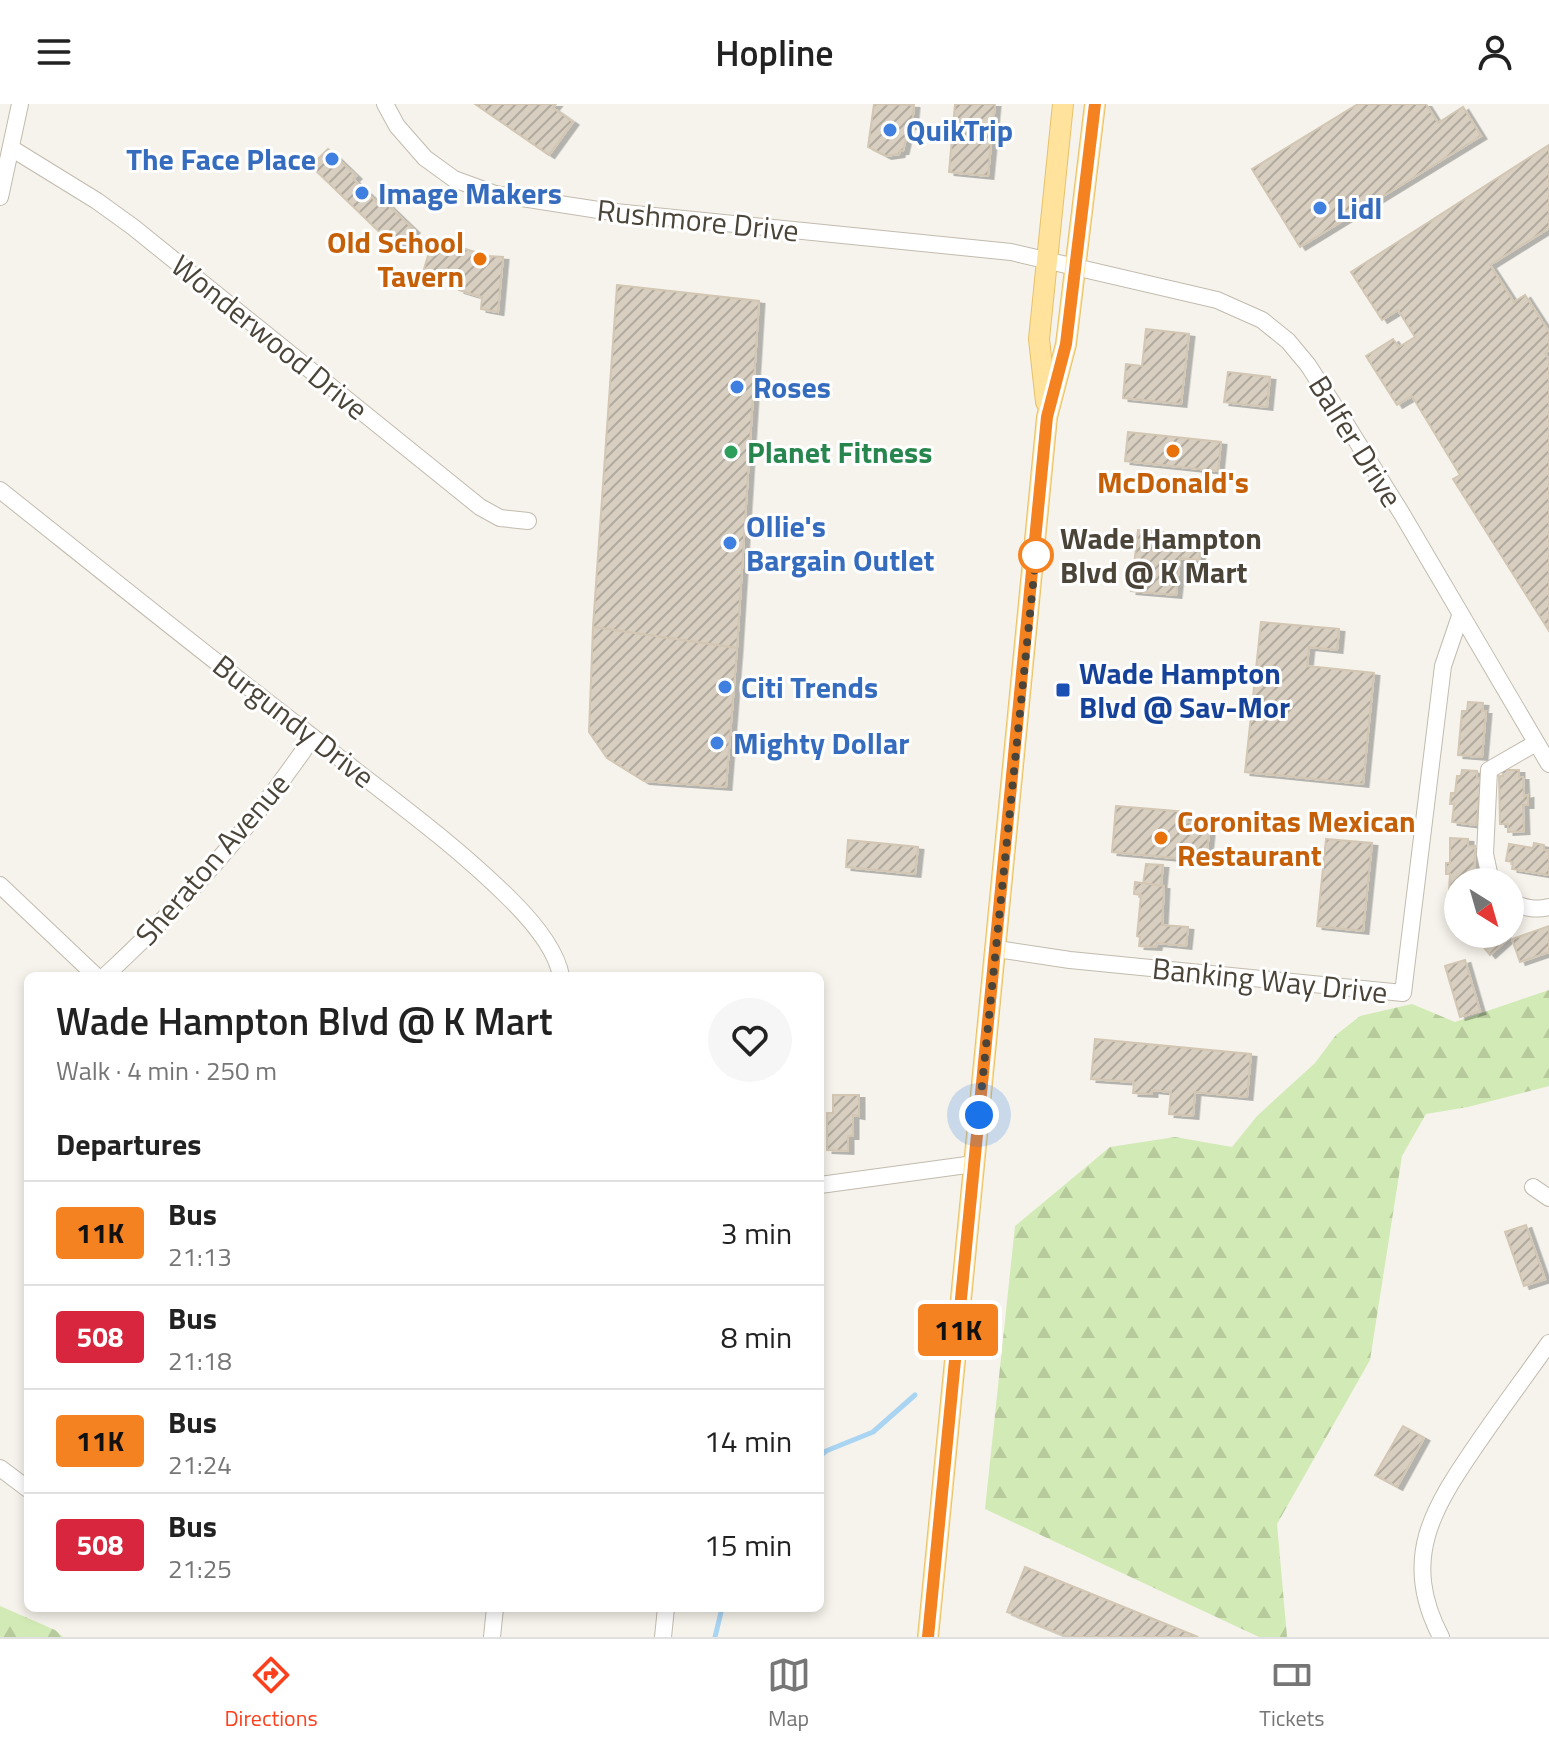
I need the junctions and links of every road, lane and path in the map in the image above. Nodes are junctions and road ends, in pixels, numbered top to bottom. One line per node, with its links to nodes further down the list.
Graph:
1 (20, 104): 5 (street)
2 (385, 104): 7 (street, Rushmore Drive)
3 (1063, 104): 7 (main road)
4 (1095, 104): 8 (main road)
5 (11, 148): 6 (street); 11 (street, Wonderwood Drive)
6 (0, 197)
7 (1048, 261): 8 (street, Balfer Drive); 9 (main road)
8 (1075, 268): 9 (main road); 12 (street, Balfer Drive)
9 (1047, 417): 20 (main road)
10 (0, 490): 13 (street, Burgundy Drive)
11 (528, 521)
12 (1460, 616): 14 (street, Balfer Drive); 20 (street, Banking Way Drive)
13 (312, 738): 22 (street, Sheraton Avenue); 23 (street, Burgundy Drive)
14 (1536, 743): 15 (street, Balfer Drive); 16 (street)
15 (1549, 764)
16 (1488, 868)
17 (0, 885): 21 (street)
18 (1524, 907): 19 (street)
19 (1549, 907)
20 (997, 949): 24 (main road)
21 (92, 972)
22 (109, 972)
23 (560, 972)
24 (974, 1164): 25 (street); 35 (main road)
25 (824, 1184)
26 (1533, 1187): 27 (street)
27 (1549, 1198)
28 (1549, 1343): 36 (street)
29 (0, 1468): 30 (street)
30 (24, 1486)
31 (495, 1612): 33 (street)
32 (666, 1612): 34 (street)
33 (492, 1637)
34 (663, 1637)
35 (928, 1637)
36 (1441, 1637)

